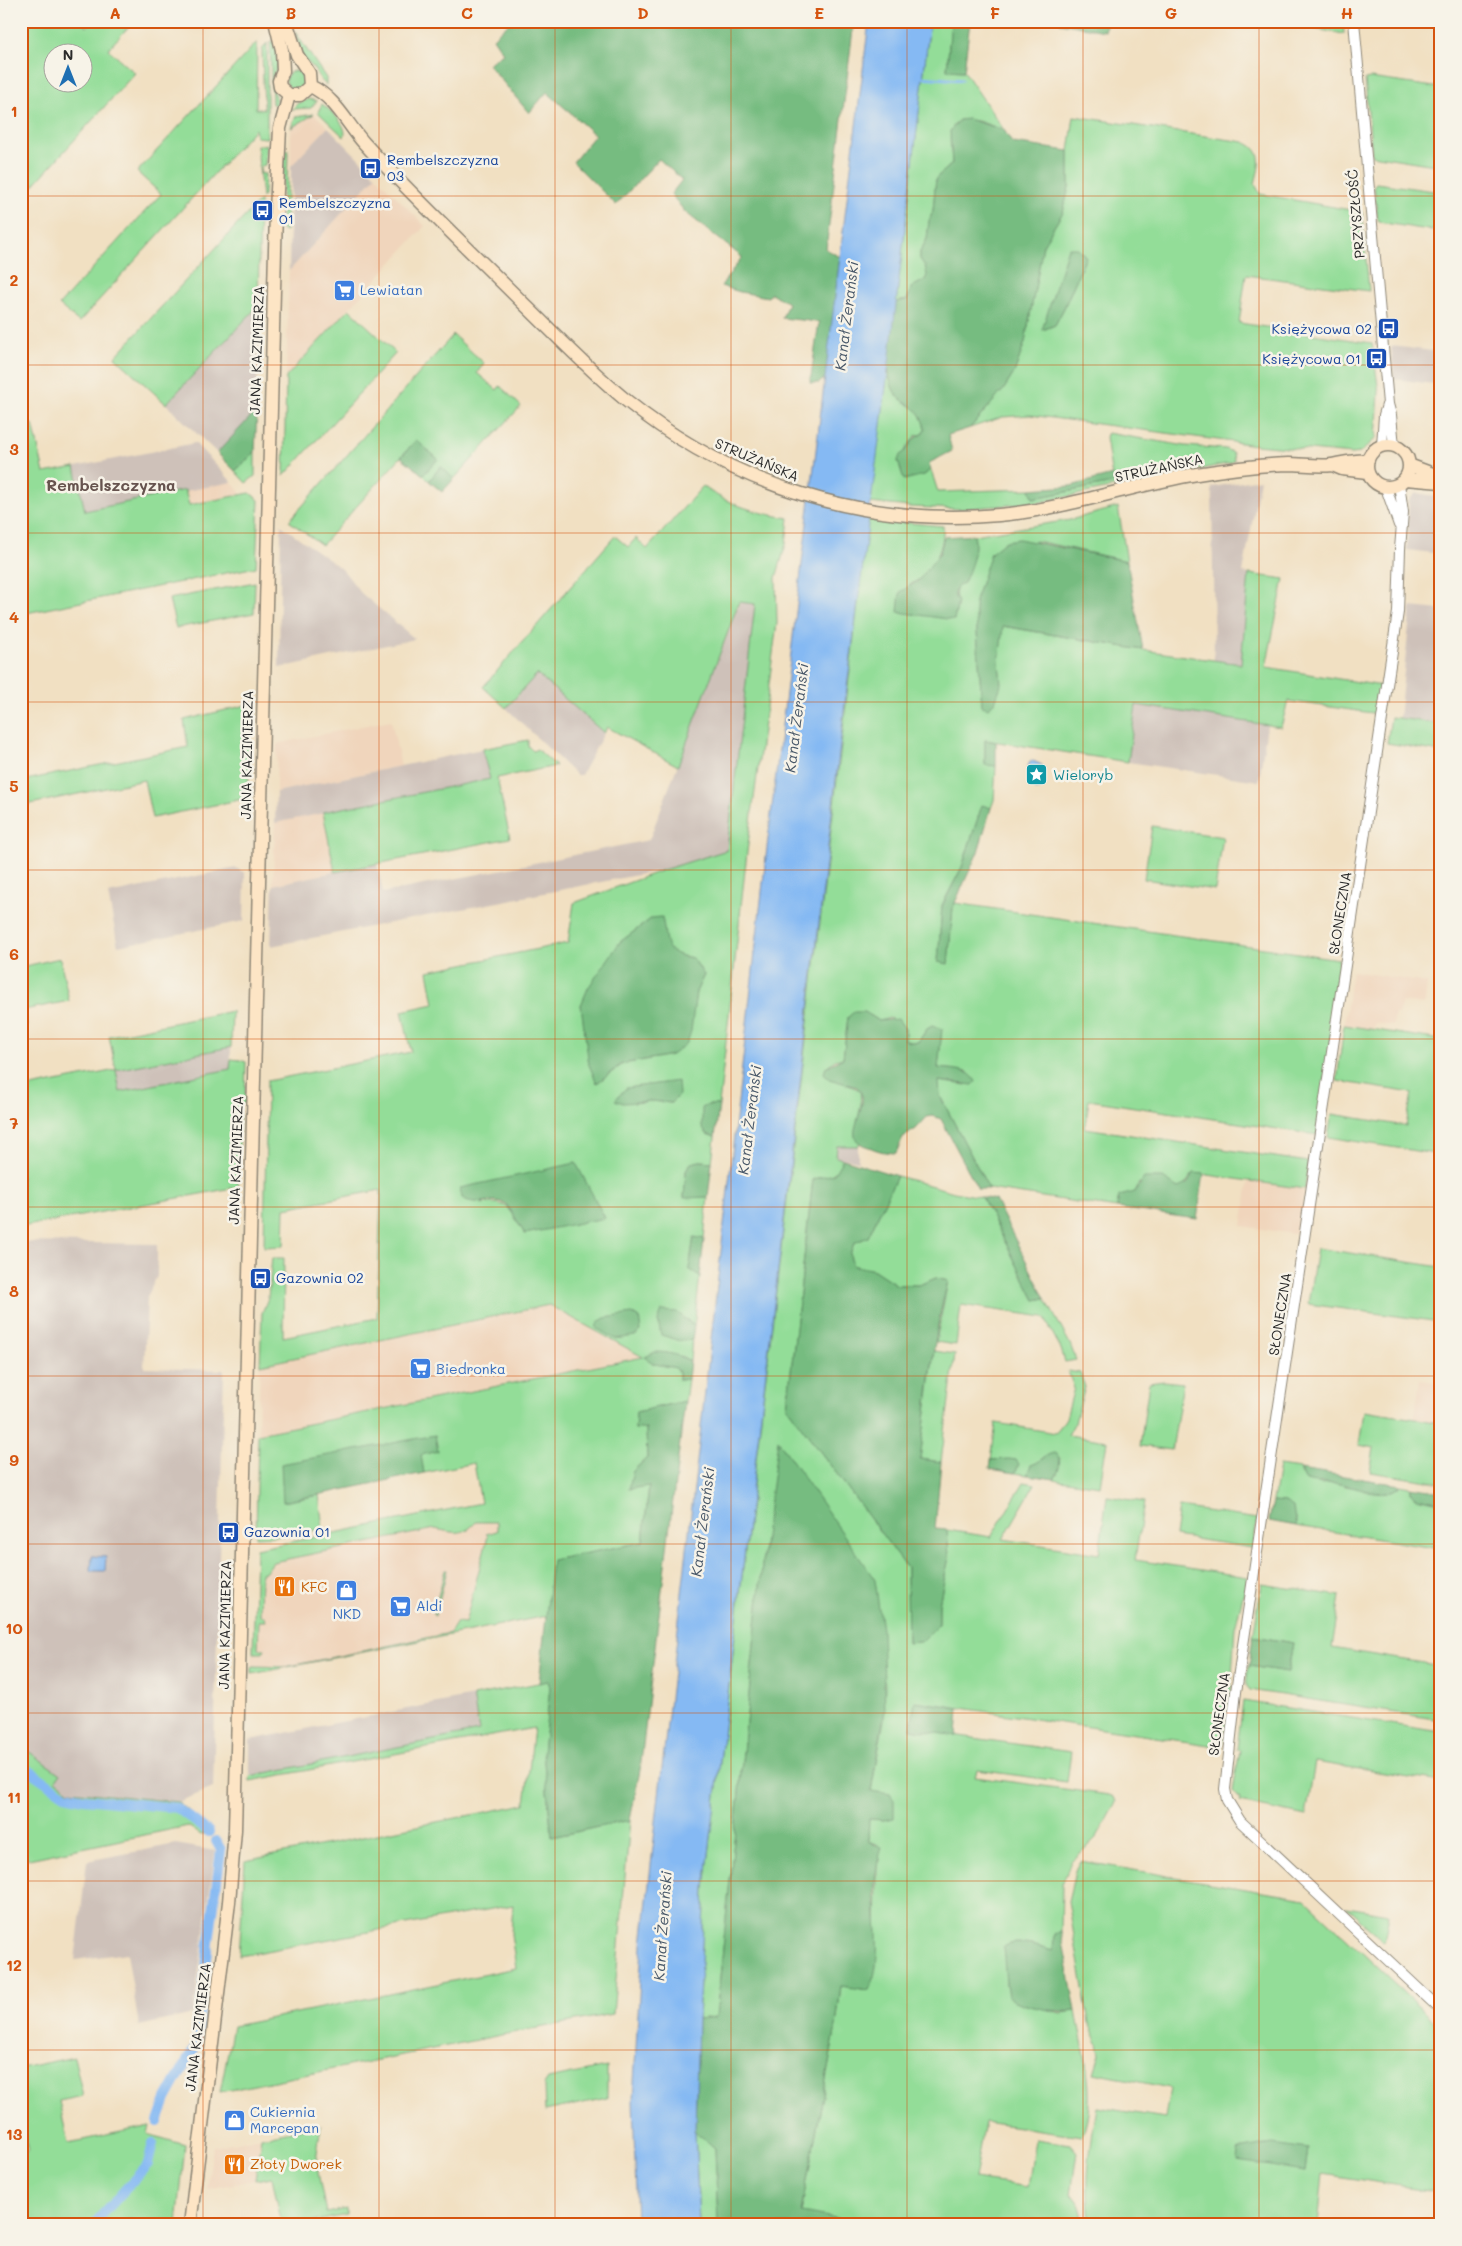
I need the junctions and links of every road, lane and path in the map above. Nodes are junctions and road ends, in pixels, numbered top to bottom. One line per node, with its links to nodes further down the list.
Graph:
1 (275, 21): 5 (main road)
2 (286, 21): 4 (main road)
3 (1354, 21): 8 (street, PRZYSZŁOŚĆ)
4 (304, 68): 5 (main road); 6 (main road)
5 (283, 71): 7 (main road)
6 (310, 86): 7 (main road); 10 (main road, STRUŻAŃSKA)
7 (289, 95): 17 (main road, JANA KAZIMIERZA)
8 (1388, 446): 9 (main road); 10 (main road)
9 (1409, 465): 11 (main road); 12 (main road)
10 (1367, 466): 14 (main road)
11 (1441, 477)
12 (1402, 482): 13 (main road); 14 (main road); 15 (street, SŁONECZNA)
13 (1441, 482)
14 (1386, 488): 15 (street, SŁONECZNA)
15 (1401, 534): 16 (street, SŁONECZNA)
16 (1441, 2010)
17 (190, 2225)

